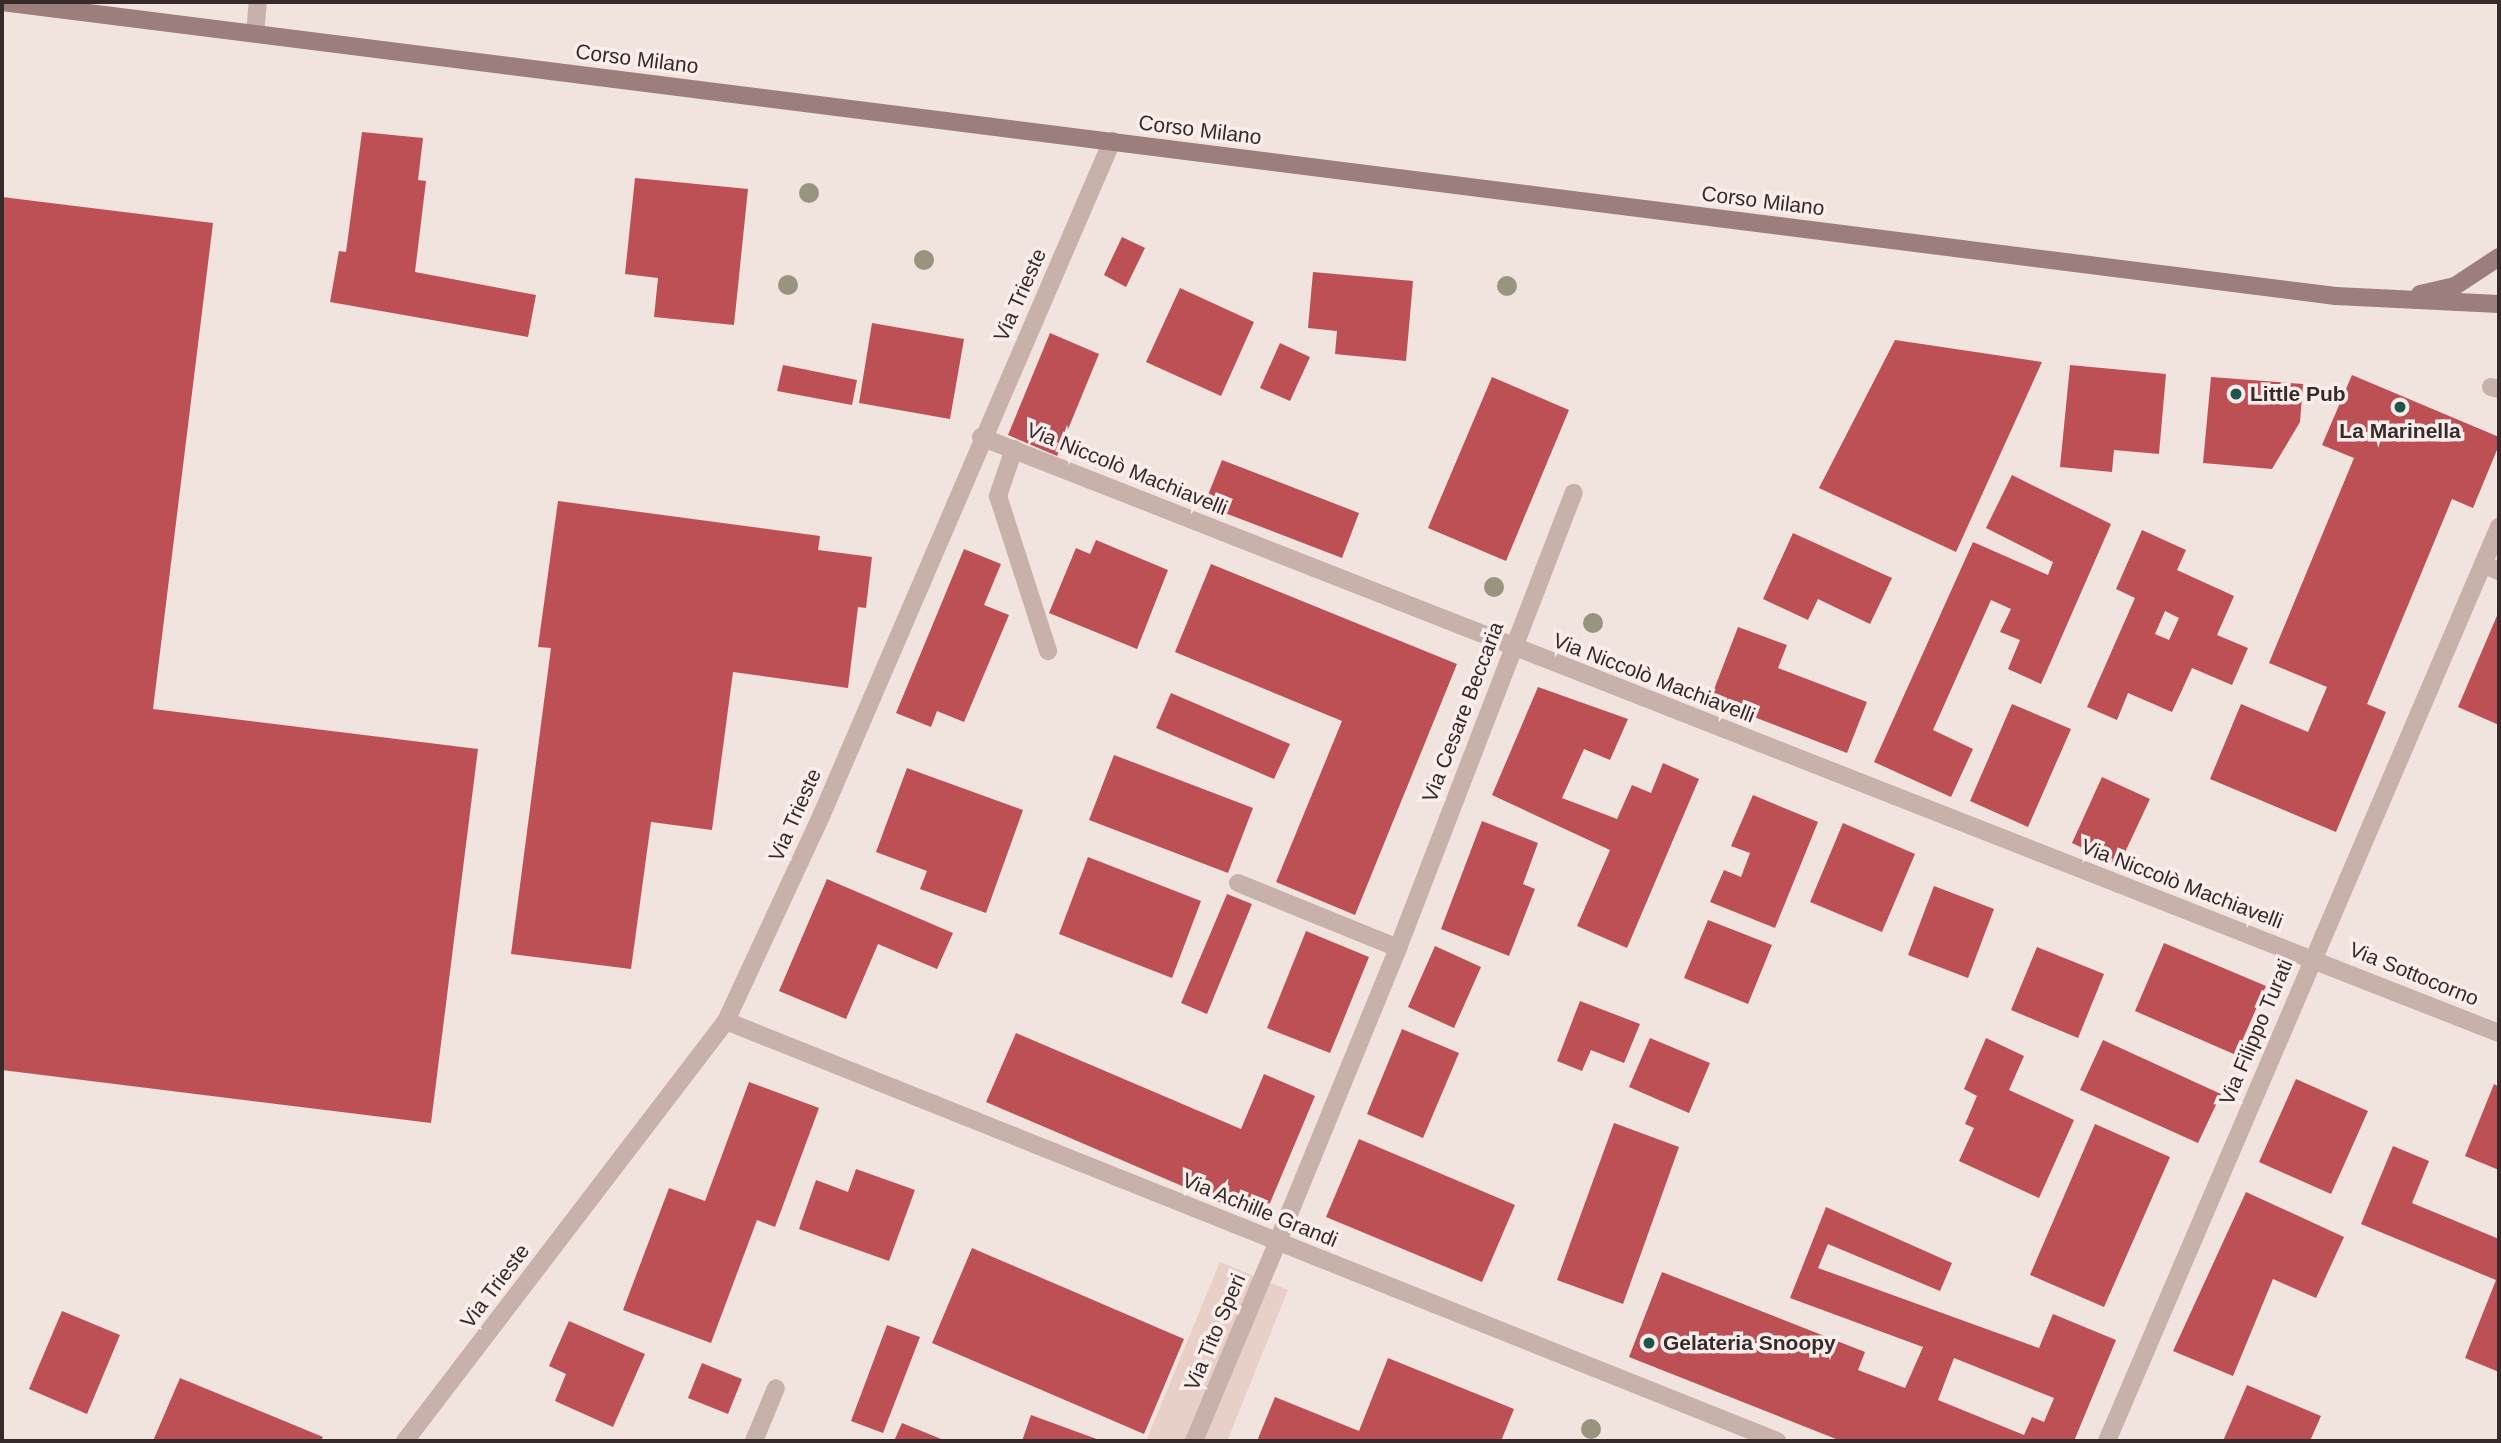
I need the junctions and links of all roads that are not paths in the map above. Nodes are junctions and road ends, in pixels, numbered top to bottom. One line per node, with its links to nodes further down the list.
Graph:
1 (2, 2): 3 (main road, Corso Milano)
2 (258, 2): 4 (street)
3 (120, 9): 4 (main road, Corso Milano)
4 (255, 34): 5 (main road, Corso Milano)
5 (1112, 141): 7 (main road, Corso Milano); 9 (street, Via Trieste)
6 (2499, 257): 7 (main road, Corso Milano)
7 (2393, 299): 8 (main road, Corso Milano)
8 (2499, 304)
9 (981, 437): 10 (street, Via Niccolò Machiavelli); 19 (street, Via Trieste)
10 (1014, 449): 14 (street, Via Niccolò Machiavelli); 15 (street)
11 (1574, 493): 14 (street, Via Cesare Beccaria)
12 (2499, 527): 13 (street, Via Filippo Turati)
13 (2491, 567): 18 (street, Via Filippo Turati)
14 (1512, 646): 17 (street, Via Cesare Beccaria); 18 (street, Via Niccolò Machiavelli)
15 (1048, 651)
16 (1238, 883): 17 (street)
17 (1398, 948): 21 (street, Via Cesare Beccaria)
18 (2311, 959): 20 (street, Via Sottocorno); 27 (street, Via Filippo Turati)
19 (726, 1021): 21 (street, Via Achille Grandi); 23 (street, Via Trieste)
20 (2499, 1033)
21 (1278, 1241): 25 (street, Via Tito Speri); 26 (street, Via Achille Grandi)
22 (776, 1388): 24 (street)
23 (405, 1441)
24 (754, 1441)
25 (1194, 1441)
26 (1777, 1441)
27 (2107, 1441)

